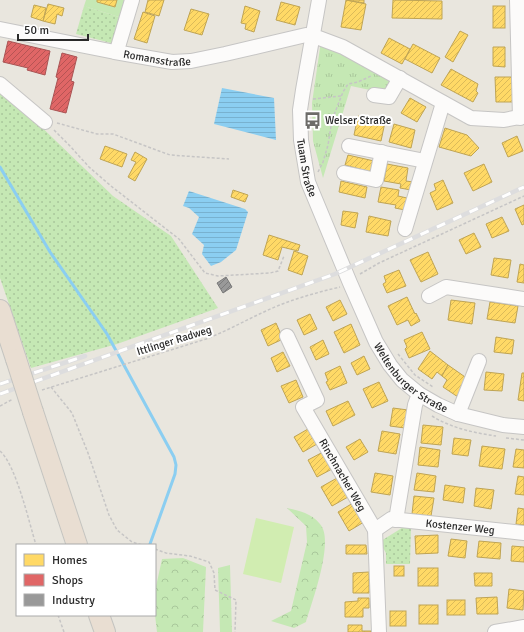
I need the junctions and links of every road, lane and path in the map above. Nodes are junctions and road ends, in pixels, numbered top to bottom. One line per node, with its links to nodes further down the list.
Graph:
1 (132, 0): 6 (street)
2 (319, 0): 5 (street, Tuam Straße)
3 (517, 0): 14 (street)
4 (0, 29): 6 (street, Romansstraße)
5 (313, 36): 6 (street, Romansstraße); 7 (street); 25 (street, Tuam Straße)
6 (115, 52)
7 (380, 67): 8 (street); 11 (path)
8 (400, 78): 10 (street); 13 (street)
9 (0, 84): 15 (street)
10 (374, 94)
11 (341, 96): 12 (path); 20 (path)
12 (311, 99)
13 (443, 103): 14 (street); 19 (street)
14 (522, 117)
15 (43, 120): 18 (path); 24 (path)
16 (349, 146): 17 (street)
17 (382, 152): 19 (street); 21 (street)
18 (229, 159)
19 (425, 161): 23 (street)
20 (317, 173)
21 (344, 173)
22 (524, 196): 25 (path, Ittlinger Radweg)
23 (405, 229)
24 (284, 256)
25 (350, 274): 32 (path, Ittlinger Radweg); 36 (street, Weltenburger Straße)
26 (429, 296): 27 (street)
27 (524, 298)
28 (0, 310): 48 (highway, bridge)
29 (288, 336): 45 (street, Rinchnacher Weg)
30 (394, 350): 33 (path)
31 (479, 360): 38 (street)
32 (51, 387): 34 (path, Ittlinger Radweg); 49 (path)
33 (433, 388)
34 (37, 391)
35 (15, 398): 37 (path)
36 (417, 400): 38 (street, Weltenburger Straße); 40 (path); 44 (street)
37 (0, 406)
38 (458, 414): 39 (street, Weltenburger Straße)
39 (524, 427)
40 (496, 436)
41 (504, 438): 42 (path)
42 (524, 440)
43 (0, 451): 47 (path)
44 (396, 520): 45 (street, Kostenzer Weg); 46 (street, Kostenzer Weg)
45 (375, 530): 57 (street, Rinchnacher Weg)
46 (524, 533)
47 (36, 544)
48 (76, 544)
49 (139, 544)
50 (156, 549): 56 (path)
51 (58, 616): 54 (path)
52 (99, 616): 55 (highway)
53 (524, 627): 58 (street)
54 (64, 632)
55 (105, 632)
56 (235, 632)
57 (380, 632)
58 (496, 632)

